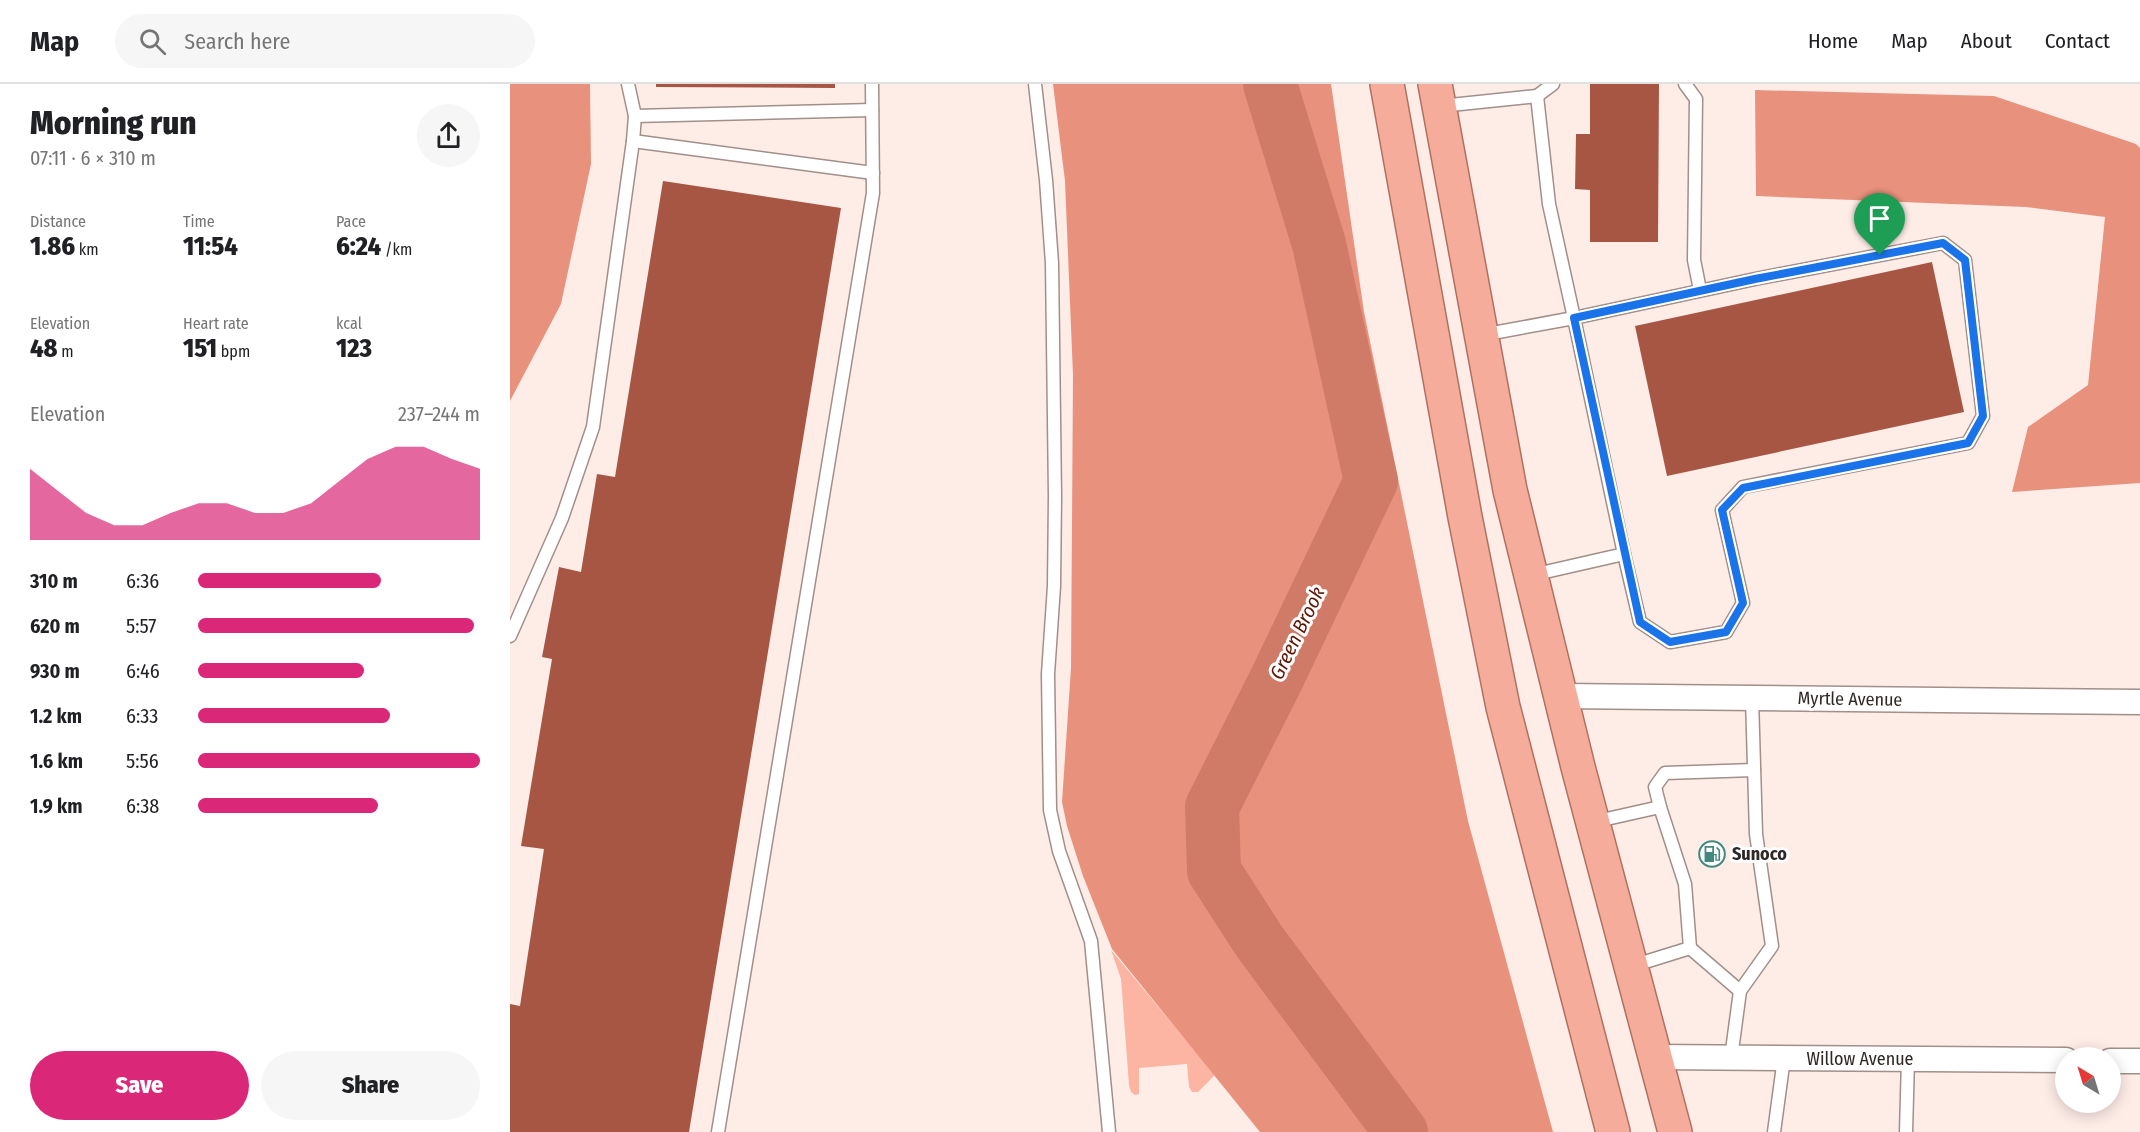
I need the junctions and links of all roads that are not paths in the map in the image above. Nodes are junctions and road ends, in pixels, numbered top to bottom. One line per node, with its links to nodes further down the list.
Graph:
1 (628, 84): 10 (lane)
2 (872, 84): 9 (lane)
3 (1035, 84): 36 (lane)
4 (1387, 84): 37 (highway)
5 (1553, 84): 8 (lane)
6 (1685, 84): 13 (lane)
7 (1437, 95): 8 (lane); 15 (highway)
8 (1537, 96): 14 (lane)
9 (872, 110): 10 (lane); 12 (lane)
10 (634, 116): 11 (lane)
11 (633, 141): 12 (lane); 18 (lane)
12 (873, 173): 35 (lane)
13 (1700, 290): 14 (lane); 16 (lane)
14 (1574, 318): 15 (lane); 16 (lane)
15 (1481, 335): 17 (highway)
16 (1624, 554): 17 (lane)
17 (1531, 576): 19 (highway)
18 (510, 636)
19 (1561, 696): 20 (street, Myrtle Avenue); 24 (highway)
20 (1752, 698): 21 (street, Myrtle Avenue); 22 (lane)
21 (2140, 702)
22 (1754, 770): 23 (lane); 27 (lane)
23 (1660, 807): 24 (lane); 25 (lane)
24 (1592, 822): 26 (highway)
25 (1690, 948): 26 (lane); 27 (lane)
26 (1631, 967): 28 (highway)
27 (1740, 991): 29 (lane)
28 (1655, 1057): 29 (street, Willow Avenue); 38 (highway)
29 (1731, 1058): 30 (street, Willow Avenue)
30 (1784, 1058): 31 (street, Willow Avenue); 39 (lane)
31 (1908, 1059): 32 (street, Willow Avenue); 40 (lane)
32 (2055, 1060)
33 (2121, 1061): 34 (street)
34 (2140, 1061)
35 (718, 1132)
36 (1109, 1132)
37 (1613, 1132)
38 (1675, 1132)
39 (1774, 1132)
40 (1906, 1132)

